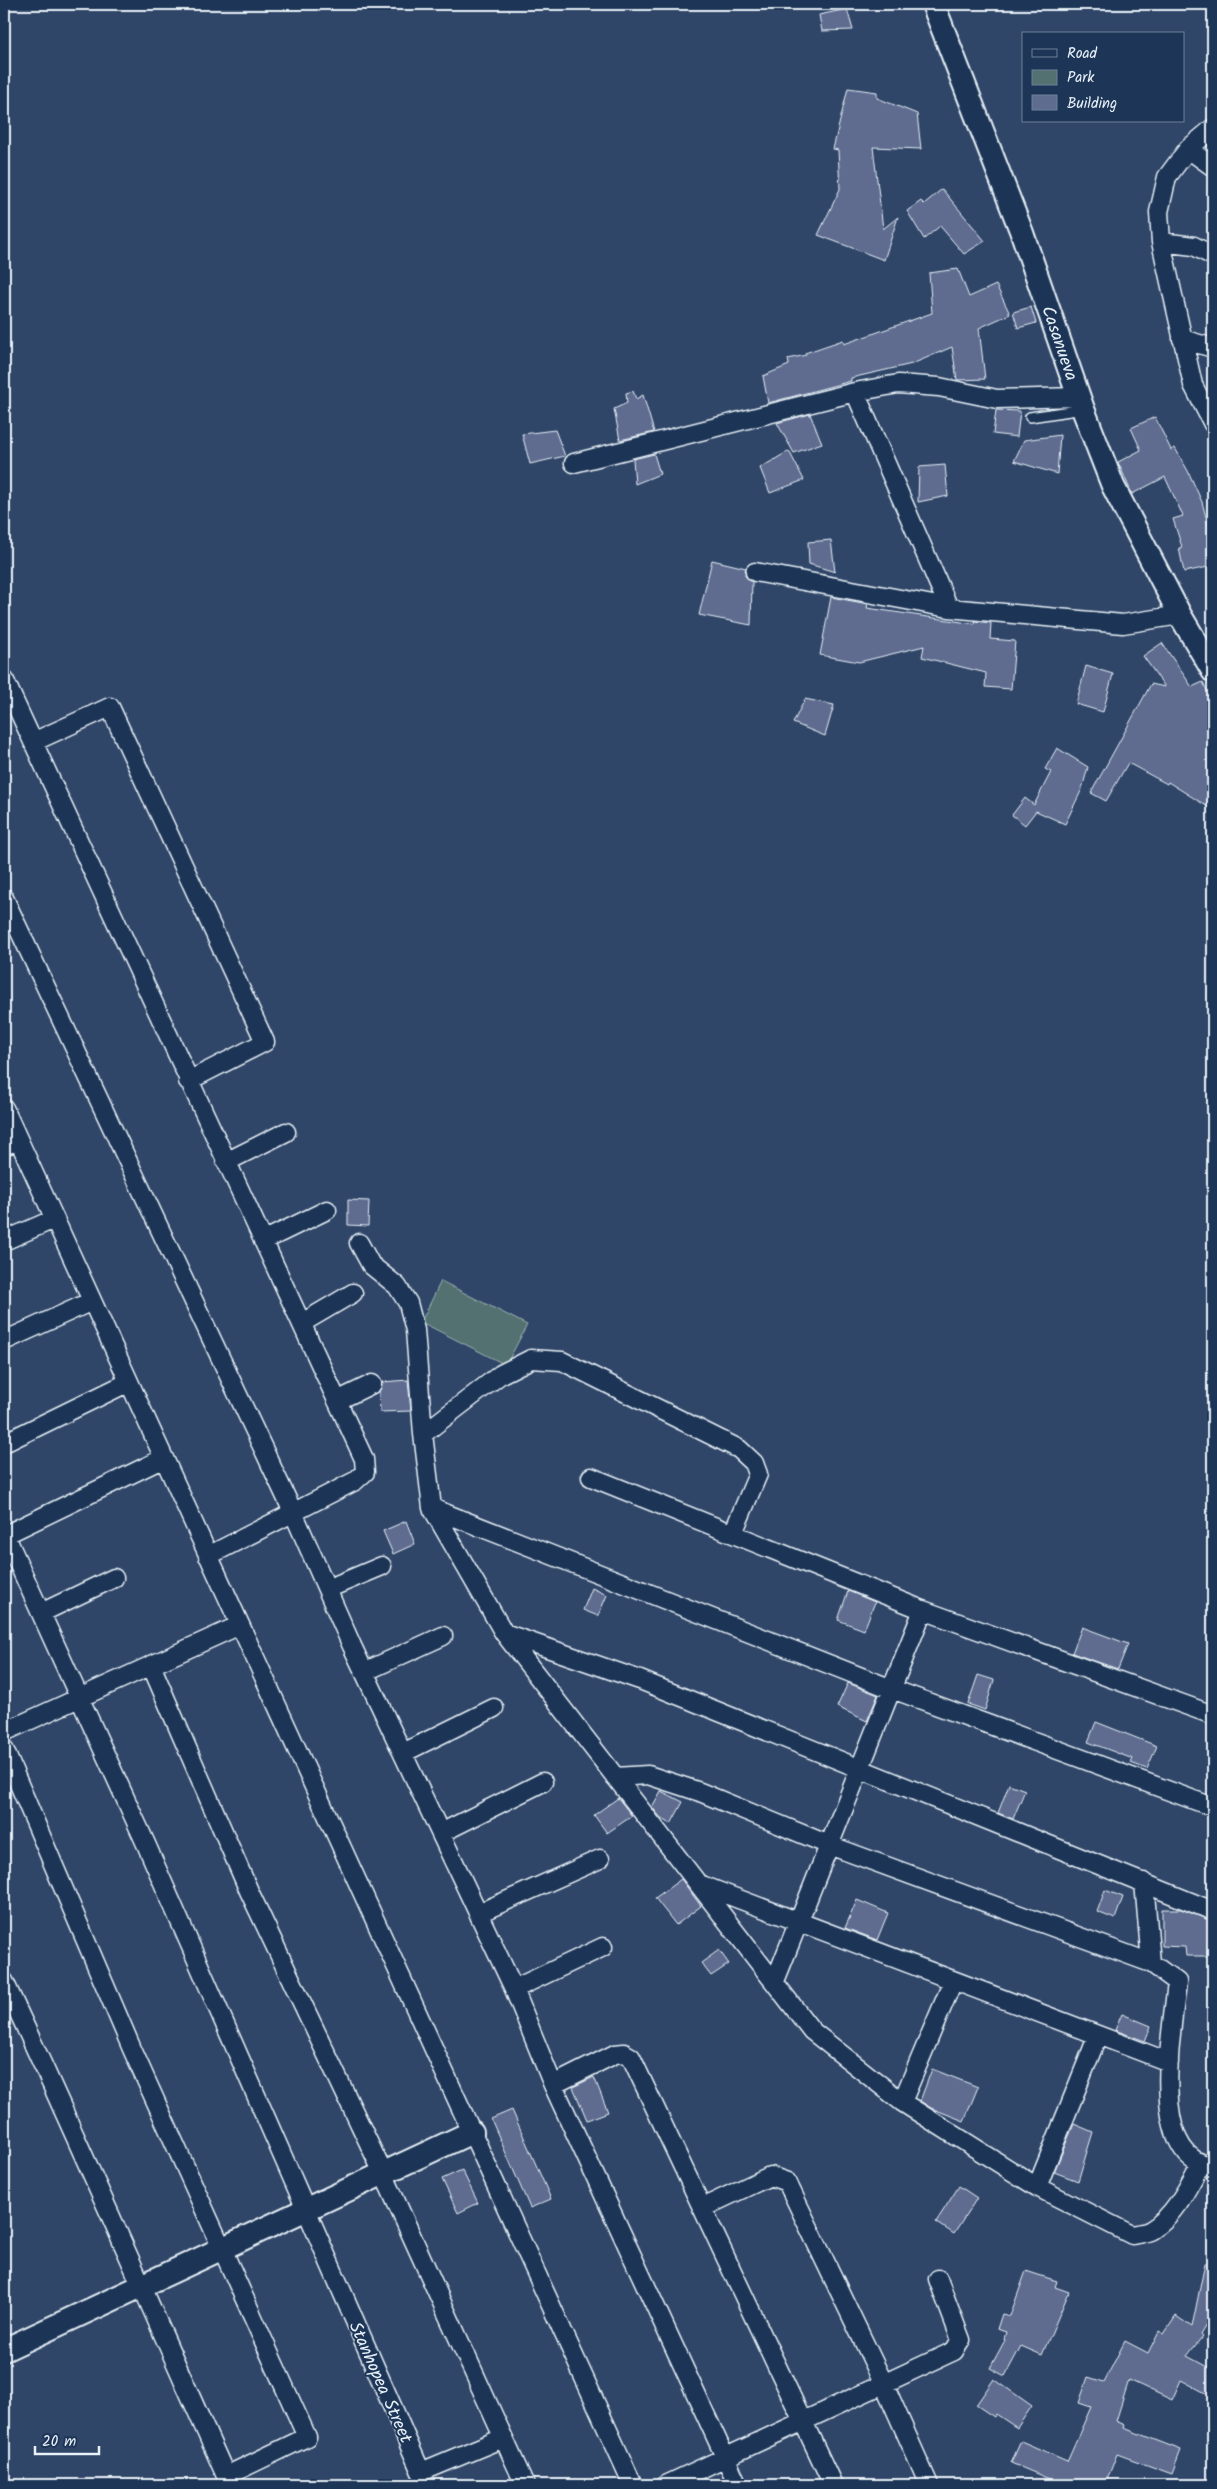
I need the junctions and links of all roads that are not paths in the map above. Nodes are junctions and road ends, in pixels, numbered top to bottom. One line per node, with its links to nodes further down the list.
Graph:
1 (932, 4): 10 (street, Casanueva)
2 (1213, 128): 3 (street)
3 (1188, 149): 4 (street); 5 (street)
4 (1213, 167)
5 (1161, 242): 6 (street); 7 (street)
6 (1213, 256)
7 (1182, 339): 8 (street); 12 (street)
8 (1213, 348)
9 (855, 392): 10 (street); 13 (street); 15 (street)
10 (1081, 403): 11 (lane); 16 (street, Casanueva)
11 (1030, 417)
12 (1213, 424)
13 (574, 463)
14 (755, 572): 15 (street)
15 (949, 608): 16 (street)
16 (1180, 615): 17 (street, Casanueva)
17 (1213, 671)
18 (4, 679): 19 (street)
19 (33, 742): 21 (street); 21 (street)
20 (4, 898): 43 (street)
21 (188, 1081): 25 (street)
22 (4, 1108): 24 (street)
23 (286, 1132): 25 (street)
24 (11, 1143): 27 (street)
25 (226, 1162): 29 (street)
26 (326, 1210): 29 (street)
27 (54, 1219): 28 (street); 32 (street)
28 (4, 1241)
29 (263, 1241): 33 (street)
30 (359, 1243): 38 (street)
31 (353, 1294): 33 (street)
32 (92, 1301): 34 (street); 35 (street)
33 (302, 1323): 37 (street)
34 (4, 1341)
35 (129, 1382): 39 (street); 40 (street)
36 (372, 1384): 37 (street)
37 (337, 1401): 43 (street)
38 (423, 1434): 42 (street); 45 (street)
39 (4, 1443)
40 (164, 1458): 44 (street); 46 (street)
41 (591, 1477): 45 (street)
42 (432, 1508): 53 (street); 57 (street)
43 (293, 1512): 46 (street); 49 (street)
44 (5, 1533): 51 (street)
45 (733, 1533): 50 (street)
46 (208, 1556): 52 (street)
47 (382, 1566): 49 (street)
48 (114, 1578): 51 (street)
49 (327, 1590): 56 (street)
50 (923, 1610): 57 (street); 60 (street)
51 (41, 1613): 58 (street)
52 (240, 1625): 55 (street); 86 (street)
53 (504, 1633): 64 (street); 65 (street)
54 (442, 1636): 56 (street)
55 (151, 1665): 58 (street); 88 (street)
56 (364, 1672): 63 (street)
57 (892, 1689): 64 (street); 67 (street)
58 (78, 1698): 61 (street); 91 (street)
59 (494, 1708): 63 (street)
60 (1213, 1715)
61 (4, 1732)
62 (4, 1749): 92 (street)
63 (403, 1753): 68 (street)
64 (860, 1769): 69 (street); 71 (street)
65 (615, 1777): 69 (street); 72 (street)
66 (543, 1782): 68 (street)
67 (1213, 1807)
68 (441, 1833): 74 (street)
69 (830, 1845): 75 (street); 77 (street)
70 (600, 1859): 74 (street)
71 (1144, 1882): 73 (street); 77 (street)
72 (699, 1884): 75 (street); 79 (street)
73 (1213, 1910)
74 (479, 1913): 81 (street)
75 (798, 1922): 79 (street); 80 (street)
76 (604, 1947): 81 (street)
77 (1152, 1963): 83 (street)
78 (4, 1981): 94 (street)
79 (775, 1981): 85 (street)
80 (953, 1981): 82 (street); 85 (street)
81 (514, 1989): 84 (street)
82 (1098, 2035): 83 (street); 89 (street)
83 (1168, 2062): 87 (street)
84 (553, 2085): 90 (street); 99 (street)
85 (902, 2102): 89 (street)
86 (472, 2132): 88 (street); 101 (street)
87 (1207, 2166): 89 (street)
88 (383, 2173): 91 (street); 98 (street)
89 (1037, 2187)
90 (702, 2208): 96 (street); 97 (street)
91 (305, 2210): 92 (street); 98 (street, Stanhopea Street)
92 (221, 2249): 94 (street); 94 (street)
93 (938, 2279): 96 (street)
94 (141, 2287): 95 (street)
95 (4, 2350)
96 (884, 2384): 97 (street); 105 (street)
97 (803, 2422): 99 (street); 104 (street)
98 (503, 2438): 100 (street)
99 (725, 2458): 102 (street); 103 (street)
100 (525, 2485)
101 (633, 2485)
102 (666, 2485)
103 (738, 2485)
104 (833, 2485)
105 (929, 2485)

